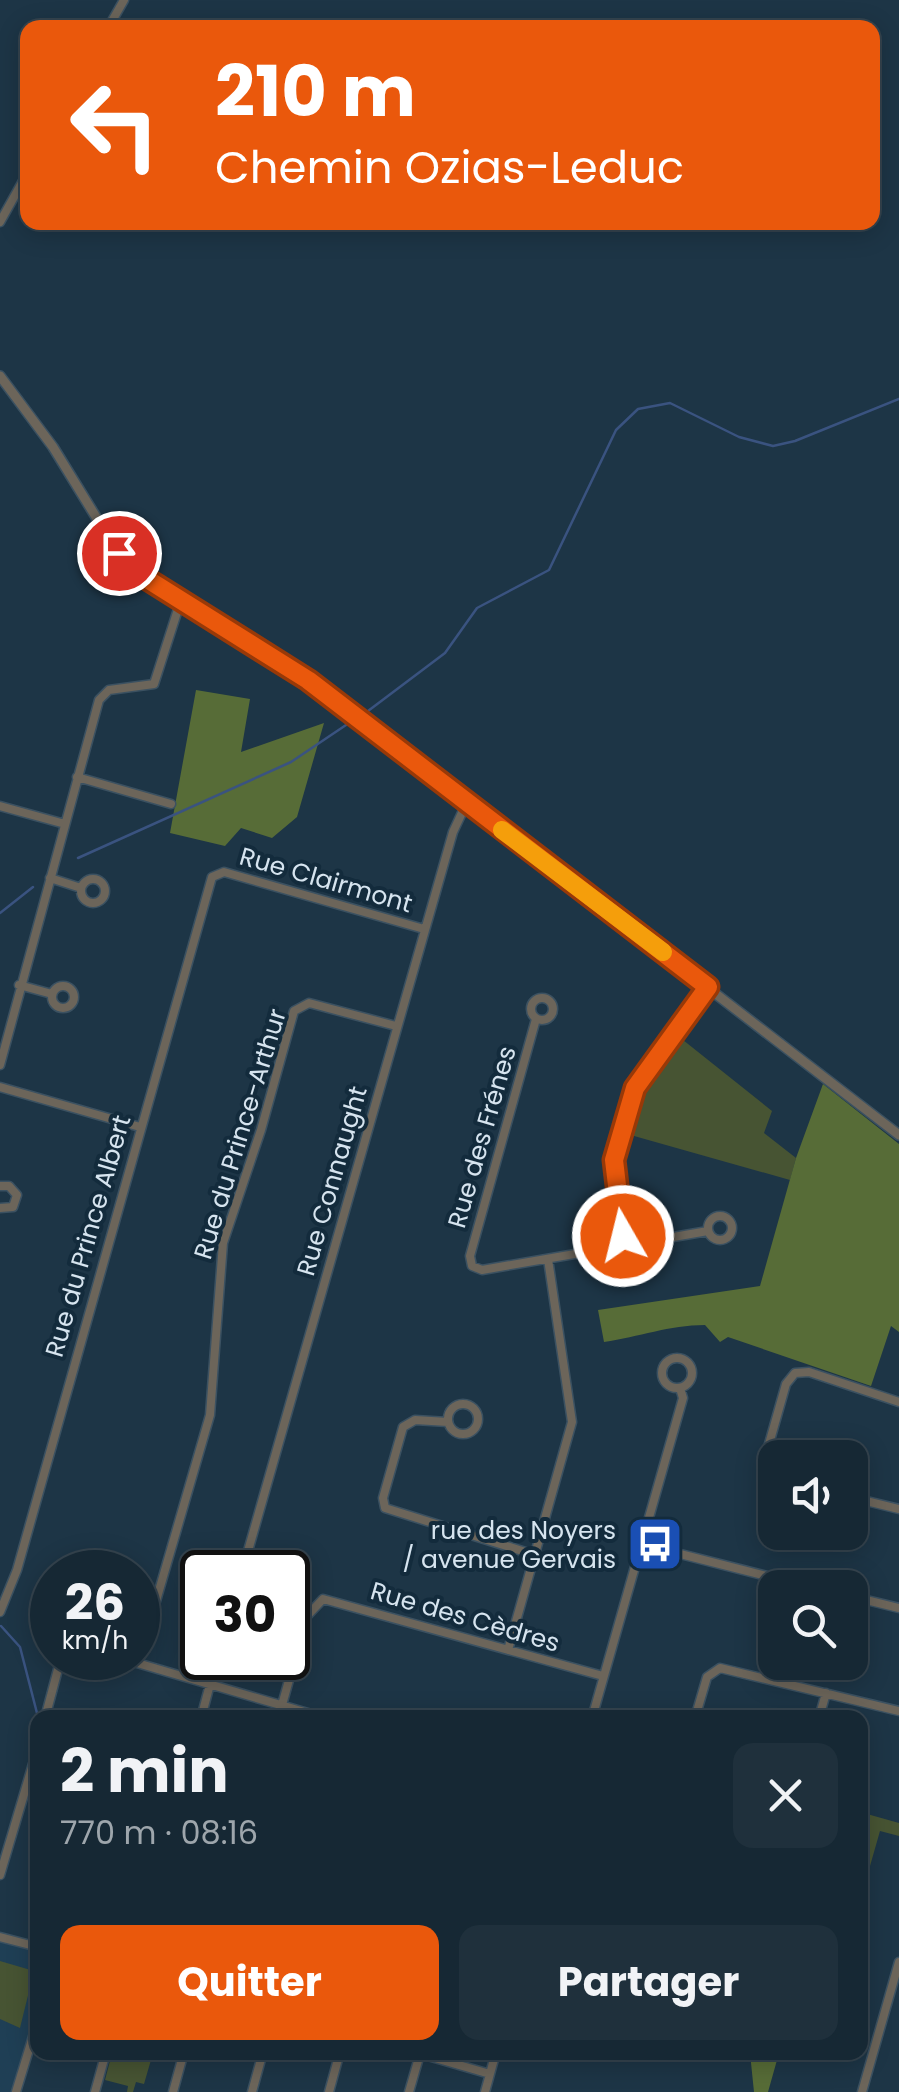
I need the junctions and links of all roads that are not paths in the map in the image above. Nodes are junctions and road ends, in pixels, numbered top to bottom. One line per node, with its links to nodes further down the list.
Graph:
1 (20, 186): 3 (street)
2 (0, 198): 3 (street)
3 (10, 203): 4 (street)
4 (0, 222)
5 (1, 379): 6 (street)
6 (181, 600): 7 (street); 8 (street)
7 (77, 777): 9 (street); 11 (street)
8 (467, 802): 15 (street, Rue Connaught); 17 (street)
9 (171, 804)
10 (0, 806): 11 (street)
11 (64, 824): 13 (street)
12 (217, 872): 15 (street, Rue Clairmont); 23 (street, Rue du Prince Albert)
13 (50, 878): 14 (street); 16 (street)
14 (81, 888)
15 (424, 929): 20 (street, Rue Connaught)
16 (19, 985): 18 (street); 21 (street)
17 (708, 987): 24 (street); 28 (street)
18 (52, 994)
19 (536, 1019): 29 (street, Rue des Frénes)
20 (396, 1026): 37 (street, Rue Connaught); 40 (street, Rue du Prince-Arthur)
21 (0, 1065)
22 (0, 1087): 23 (street)
23 (140, 1128): 43 (street, Rue du Prince Albert)
24 (899, 1135)
25 (0, 1186): 26 (street)
26 (0, 1208)
27 (708, 1231): 28 (street, Rue des Frénes)
28 (625, 1247): 29 (street, Rue des Frénes)
29 (548, 1259): 38 (street)
30 (680, 1388): 30 (street); 36 (street)
31 (899, 1402): 33 (street)
32 (448, 1422): 38 (street)
33 (769, 1440)
34 (868, 1501): 35 (street)
35 (899, 1509)
36 (641, 1544): 39 (street); 46 (street)
37 (248, 1550)
38 (535, 1555): 44 (street)
39 (758, 1574)
40 (160, 1587)
41 (868, 1599): 42 (street)
42 (898, 1605)
43 (0, 1612)
44 (508, 1650): 46 (street, Rue des Cèdres); 51 (street, Rue des Cèdres)
45 (160, 1669): 49 (street)
46 (604, 1676): 55 (street)
47 (55, 1680): 52 (street)
48 (211, 1680): 49 (street)
49 (210, 1684): 51 (street); 53 (street)
50 (826, 1693): 56 (street); 57 (street); 58 (street)
51 (282, 1705): 54 (street)
52 (47, 1710)
53 (202, 1710)
54 (298, 1710)
55 (594, 1710)
56 (697, 1710)
57 (821, 1710)
58 (899, 1711)
59 (30, 1774): 60 (street)
60 (0, 1875)
61 (0, 1937): 62 (street)
62 (30, 1944)
63 (899, 1962): 64 (street)
64 (895, 1994): 81 (street)
65 (30, 2046): 74 (street)
66 (104, 2060): 75 (street)
67 (182, 2060): 76 (street)
68 (261, 2060): 77 (street)
69 (338, 2060): 78 (street)
70 (416, 2060): 79 (street)
71 (441, 2060): 73 (street)
72 (494, 2060): 73 (street)
73 (490, 2074): 80 (street)
74 (16, 2092)
75 (95, 2092)
76 (172, 2092)
77 (252, 2092)
78 (329, 2092)
79 (409, 2092)
80 (485, 2092)
81 (862, 2092)

